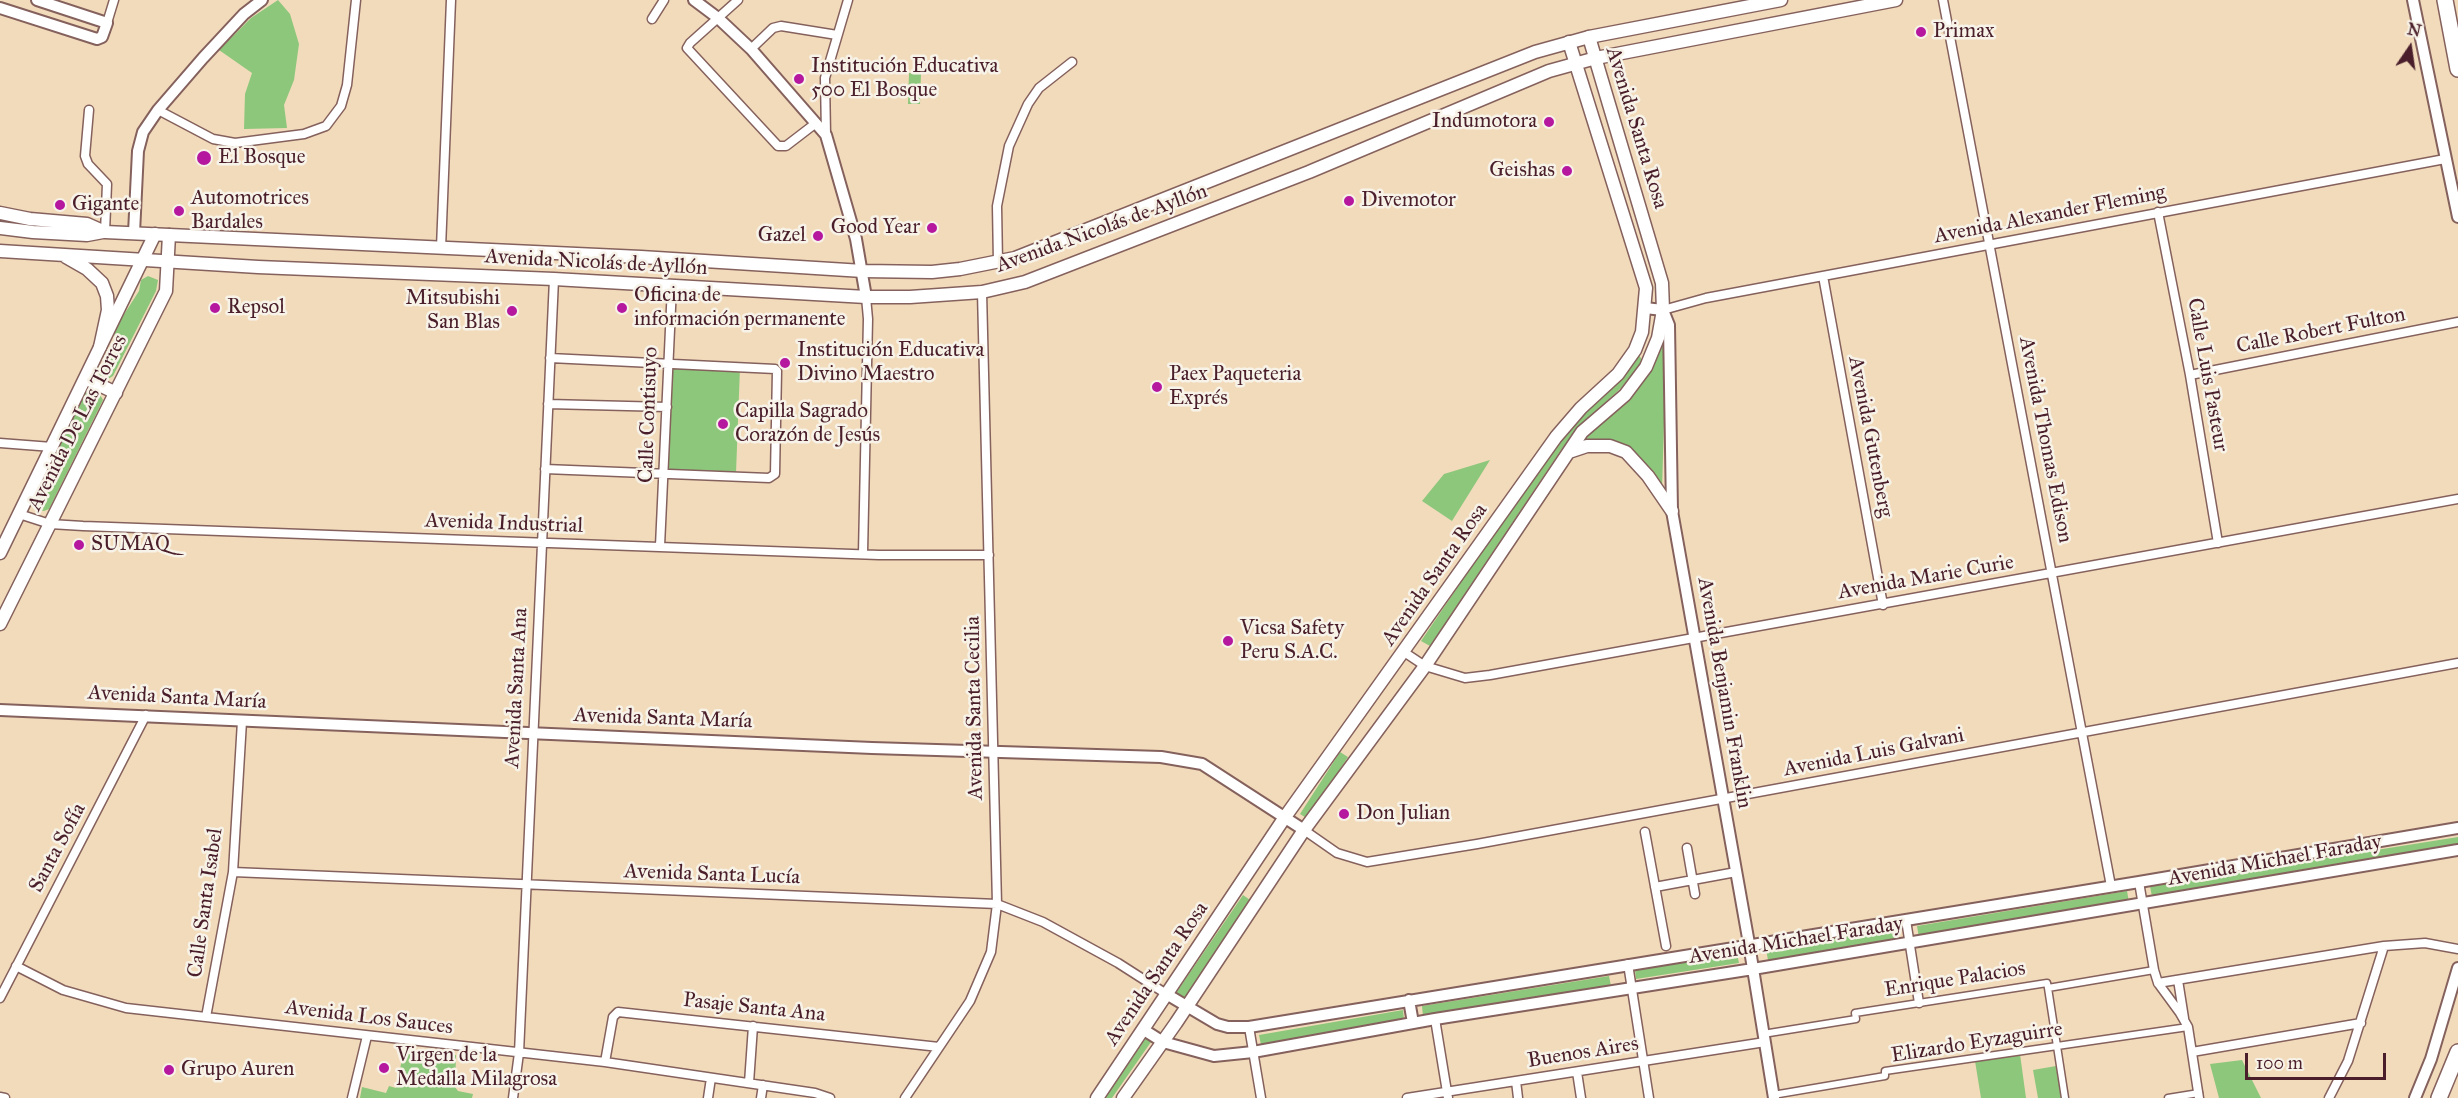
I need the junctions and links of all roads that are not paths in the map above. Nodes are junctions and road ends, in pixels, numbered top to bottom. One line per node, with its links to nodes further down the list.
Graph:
1 (114, 0): 19 (street)
2 (262, 0): 29 (street)
3 (356, 0): 29 (street)
4 (451, 0): 42 (street)
5 (664, 0): 17 (street)
6 (694, 0): 16 (street)
7 (738, 0): 16 (street)
8 (848, 0): 20 (street)
9 (1781, 0): 21 (main road, Avenida Nicolás de Ayllón)
10 (1896, 0): 24 (main road, Avenida Nicolás de Ayllón)
11 (1943, 0): 41 (street, Avenida Thomas Edison)
12 (2413, 0): 32 (street)
13 (2445, 0): 27 (highway)
14 (39, 1): 18 (street); 19 (street)
15 (0, 8): 18 (street)
16 (718, 18): 23 (street); 30 (street)
17 (652, 19)
18 (36, 20): 19 (street)
19 (107, 23)
20 (837, 35): 23 (street); 31 (street)
21 (1589, 37): 22 (main road, Avenida Nicolás de Ayllón); 24 (main road, Avenida Santa Rosa)
22 (1569, 42): 26 (main road, Avenida Santa Rosa); 47 (main road, Avenida Nicolás de Ayllón)
23 (751, 49): 30 (street)
24 (1596, 58): 26 (main road, Avenida Nicolás de Ayllón); 55 (main road, Avenida Santa Rosa)
25 (1072, 62): 47 (street)
26 (1574, 63): 52 (main road, Avenida Nicolás de Ayllón); 54 (main road, Avenida Santa Rosa)
27 (2458, 69)
28 (89, 110): 37 (street)
29 (158, 110): 38 (street)
30 (816, 123): 31 (street)
31 (826, 135): 48 (street)
32 (2445, 159): 34 (street, Avenida Alexander Fleming); 35 (street)
33 (0, 213): 37 (main road, Avenida Nicolás de Ayllón)
34 (2158, 213): 41 (street, Avenida Alexander Fleming); 60 (street, Calle Luis Pasteur)
35 (2458, 217)
36 (0, 228): 37 (main road)
37 (105, 232): 38 (main road, Avenida Nicolás de Ayllón)
38 (134, 233): 39 (main road, Avenida Nicolás de Ayllón)
39 (155, 234): 40 (main road, Avenida Nicolás de Ayllón); 45 (main road, Avenida De Las Torres)
40 (169, 235): 42 (main road, Avenida Nicolás de Ayllón); 46 (main road, Avenida De Las Torres)
41 (1990, 244): 49 (street, Avenida Alexander Fleming); 80 (street, Avenida Thomas Edison)
42 (441, 248): 48 (main road, Avenida Nicolás de Ayllón)
43 (0, 251): 44 (main road, Avenida Nicolás de Ayllón)
44 (63, 255): 45 (main road, Avenida Nicolás de Ayllón); 57 (main road)
45 (143, 260): 46 (main road, Avenida Nicolás de Ayllón); 57 (main road, Avenida De Las Torres)
46 (169, 262): 50 (main road, Avenida Nicolás de Ayllón); 62 (main road, Avenida De Las Torres)
47 (998, 263): 48 (main road, Avenida Nicolás de Ayllón)
48 (863, 271): 53 (street)
49 (1823, 276): 55 (street, Avenida Alexander Fleming); 81 (street, Avenida Gutenberg)
50 (554, 279): 51 (main road, Avenida Nicolás de Ayllón); 58 (street, Avenida Santa Ana)
51 (672, 286): 53 (main road, Avenida Nicolás de Ayllón); 59 (street, Calle Contisuyo)
52 (982, 292): 53 (main road, Avenida Nicolás de Ayllón); 79 (street, Avenida Santa Cecilia)
53 (866, 297): 78 (street)
54 (1645, 308): 55 (street); 84 (main road, Avenida Santa Rosa)
55 (1663, 310): 67 (main road, Avenida Santa Rosa); 71 (street, Avenida Benjamin Franklin)
56 (2458, 322): 60 (street, Calle Robert Fulton)
57 (100, 347): 61 (main road, Avenida De Las Torres)
58 (550, 358): 59 (street); 63 (street, Avenida Santa Ana)
59 (669, 364): 64 (street, Calle Contisuyo); 69 (street)
60 (2190, 375): 75 (street, Calle Luis Pasteur)
61 (86, 378): 62 (main road); 66 (main road, Avenida De Las Torres)
62 (116, 393): 73 (main road, Avenida De Las Torres)
63 (548, 404): 64 (street); 68 (street, Avenida Santa Ana)
64 (667, 407): 69 (street, Calle Contisuyo)
65 (0, 443): 66 (street)
66 (52, 447): 72 (main road, Avenida De Las Torres)
67 (1569, 453): 71 (main road); 86 (main road, Avenida Santa Rosa)
68 (545, 469): 69 (street); 74 (street, Avenida Santa Ana)
69 (664, 473): 76 (street, Calle Contisuyo)
70 (2458, 499): 75 (street, Avenida Marie Curie)
71 (1672, 511): 83 (street, Avenida Benjamin Franklin)
72 (19, 514): 73 (street, Avenida Industrial); 77 (main road, Avenida De Las Torres)
73 (50, 524): 74 (street, Avenida Industrial); 82 (main road, Avenida De Las Torres)
74 (542, 543): 76 (street, Avenida Industrial); 91 (street, Avenida Santa Ana)
75 (2218, 543): 80 (street, Avenida Marie Curie)
76 (660, 546): 78 (street, Avenida Industrial)
77 (0, 553)
78 (863, 553): 79 (street, Avenida Industrial)
79 (989, 555): 92 (street, Avenida Santa Cecilia)
80 (2052, 574): 81 (street, Avenida Marie Curie); 90 (street, Avenida Thomas Edison)
81 (1883, 605): 83 (street, Avenida Marie Curie)
82 (0, 624)
83 (1693, 639): 86 (street, Avenida Marie Curie); 93 (street, Avenida Benjamin Franklin)
84 (1404, 652): 86 (street, Avenida Marie Curie); 94 (main road, Avenida Santa Rosa)
85 (2458, 663): 90 (street, Avenida Luis Galvani)
86 (1425, 666): 96 (main road, Avenida Santa Rosa)
87 (0, 710): 88 (street, Avenida Santa María)
88 (146, 715): 89 (street, Avenida Santa María); 117 (street, Santa Sofía)
89 (242, 721): 91 (street, Avenida Santa María); 100 (street, Calle Santa Isabel)
90 (2082, 732): 93 (street, Avenida Luis Galvani); 105 (street, Avenida Thomas Edison)
91 (532, 733): 92 (street, Avenida Santa María); 104 (street, Avenida Santa Ana)
92 (994, 752): 94 (street, Avenida Santa María); 109 (street, Avenida Santa Cecilia)
93 (1724, 799): 96 (street, Avenida Luis Galvani); 101 (street, Avenida Benjamin Franklin)
94 (1285, 817): 96 (street, Avenida Santa María); 125 (main road, Avenida Santa Rosa)
95 (2458, 828): 103 (street, Avenida Michael Faraday)
96 (1304, 830): 129 (main road, Avenida Santa Rosa)
97 (1645, 832): 106 (street)
98 (1687, 848): 102 (street)
99 (2458, 850): 108 (street, Avenida Michael Faraday)
100 (233, 872): 104 (street, Avenida Santa Lucía); 130 (street, Calle Santa Isabel)
101 (1736, 872): 102 (street); 113 (street, Avenida Benjamin Franklin)
102 (1692, 880): 106 (street); 107 (street)
103 (2139, 882): 105 (street, Avenida Michael Faraday); 108 (street)
104 (527, 883): 109 (street, Avenida Santa Lucía); 146 (street, Avenida Santa Ana)
105 (2110, 886): 110 (street, Avenida Michael Faraday)
106 (1655, 887): 112 (street)
107 (1695, 894)
108 (2143, 903): 111 (street, Avenida Michael Faraday); 120 (street)
109 (997, 904): 125 (street, Avenida Santa Lucía); 142 (street, Avenida Santa Cecilia)
110 (1906, 920): 111 (street); 113 (street, Avenida Michael Faraday)
111 (1910, 942): 119 (street, Avenida Michael Faraday); 128 (street)
112 (1666, 946)
113 (1749, 946): 116 (street, Avenida Michael Faraday); 119 (street, Avenida Benjamin Franklin)
114 (2384, 946): 115 (street); 121 (street); 134 (street)
115 (2458, 949)
116 (1628, 964): 123 (street); 127 (street, Avenida Michael Faraday)
117 (16, 966): 126 (street, Santa Sofía); 130 (street, Avenida Los Sauces)
118 (2458, 968): 175 (street)
119 (1753, 969): 123 (street, Avenida Michael Faraday); 139 (street, Avenida Benjamin Franklin)
120 (2154, 970): 122 (street); 124 (street, Enrique Palacios)
121 (2178, 980): 122 (street); 133 (street)
122 (2158, 983): 133 (street)
123 (1631, 988): 131 (street, Avenida Michael Faraday); 148 (street)
124 (2048, 988): 128 (street, Enrique Palacios); 141 (street)
125 (1168, 995): 129 (street, Avenida Michael Faraday); 137 (main road, Avenida Santa Rosa)
126 (0, 998)
127 (1409, 1000): 132 (street); 136 (street, Avenida Michael Faraday)
128 (1919, 1003): 139 (street, Enrique Palacios)
129 (1187, 1006): 136 (street, Avenida Michael Faraday); 140 (main road, Avenida Santa Rosa)
130 (206, 1017): 138 (street, Avenida Los Sauces)
131 (1436, 1019): 132 (street, Avenida Michael Faraday); 154 (street)
132 (1413, 1023): 143 (street, Avenida Michael Faraday)
133 (2186, 1023): 141 (street, Elizardo Eyzaguirre); 144 (street)
134 (2361, 1023): 144 (street); 174 (street)
135 (753, 1026): 142 (street, Pasaje Santa Ana); 147 (street, Pasaje Santa Ana); 152 (street)
136 (1249, 1027): 143 (street)
137 (1144, 1030): 140 (street, Avenida Michael Faraday); 166 (main road, Avenida Santa Rosa)
138 (367, 1036): 146 (street, Avenida Los Sauces); 160 (street)
139 (1764, 1038): 148 (street, Buenos Aires); 156 (street, Avenida Benjamin Franklin)
140 (1162, 1042): 143 (street, Avenida Michael Faraday); 155 (main road, Avenida Santa Rosa)
141 (2057, 1046): 156 (street, Elizardo Eyzaguirre); 172 (street)
142 (939, 1047): 165 (street, Avenida Santa Cecilia)
143 (1253, 1052): 167 (street)
144 (2193, 1052): 157 (street)
145 (2458, 1052): 176 (highway)
146 (519, 1053): 147 (street, Avenida Los Sauces); 161 (street, Avenida Santa Ana)
147 (605, 1062): 150 (street, Avenida Los Sauces)
148 (1643, 1062): 149 (street, Buenos Aires); 171 (street)
149 (1577, 1072): 151 (street, Buenos Aires); 170 (street)
150 (711, 1078): 152 (street, Avenida Los Sauces); 162 (street)
151 (1516, 1081): 154 (street, Buenos Aires); 169 (street)
152 (749, 1083): 153 (street, Avenida Los Sauces)
153 (764, 1085): 163 (street); 164 (street, Avenida Los Sauces)
154 (1448, 1095): 168 (street, Buenos Aires)
155 (1129, 1096)
156 (1773, 1096)
157 (2199, 1096): 173 (street)
158 (0, 1097): 159 (street)
159 (5, 1098)
160 (351, 1098)
161 (513, 1098)
162 (708, 1098)
163 (761, 1098)
164 (830, 1098)
165 (905, 1098)
166 (1097, 1098)
167 (1261, 1098)
168 (1407, 1098)
169 (1518, 1098)
170 (1581, 1098)
171 (1648, 1098)
172 (2065, 1098)
173 (2168, 1098)
174 (2329, 1098)
175 (2415, 1098)
176 (2439, 1098)

